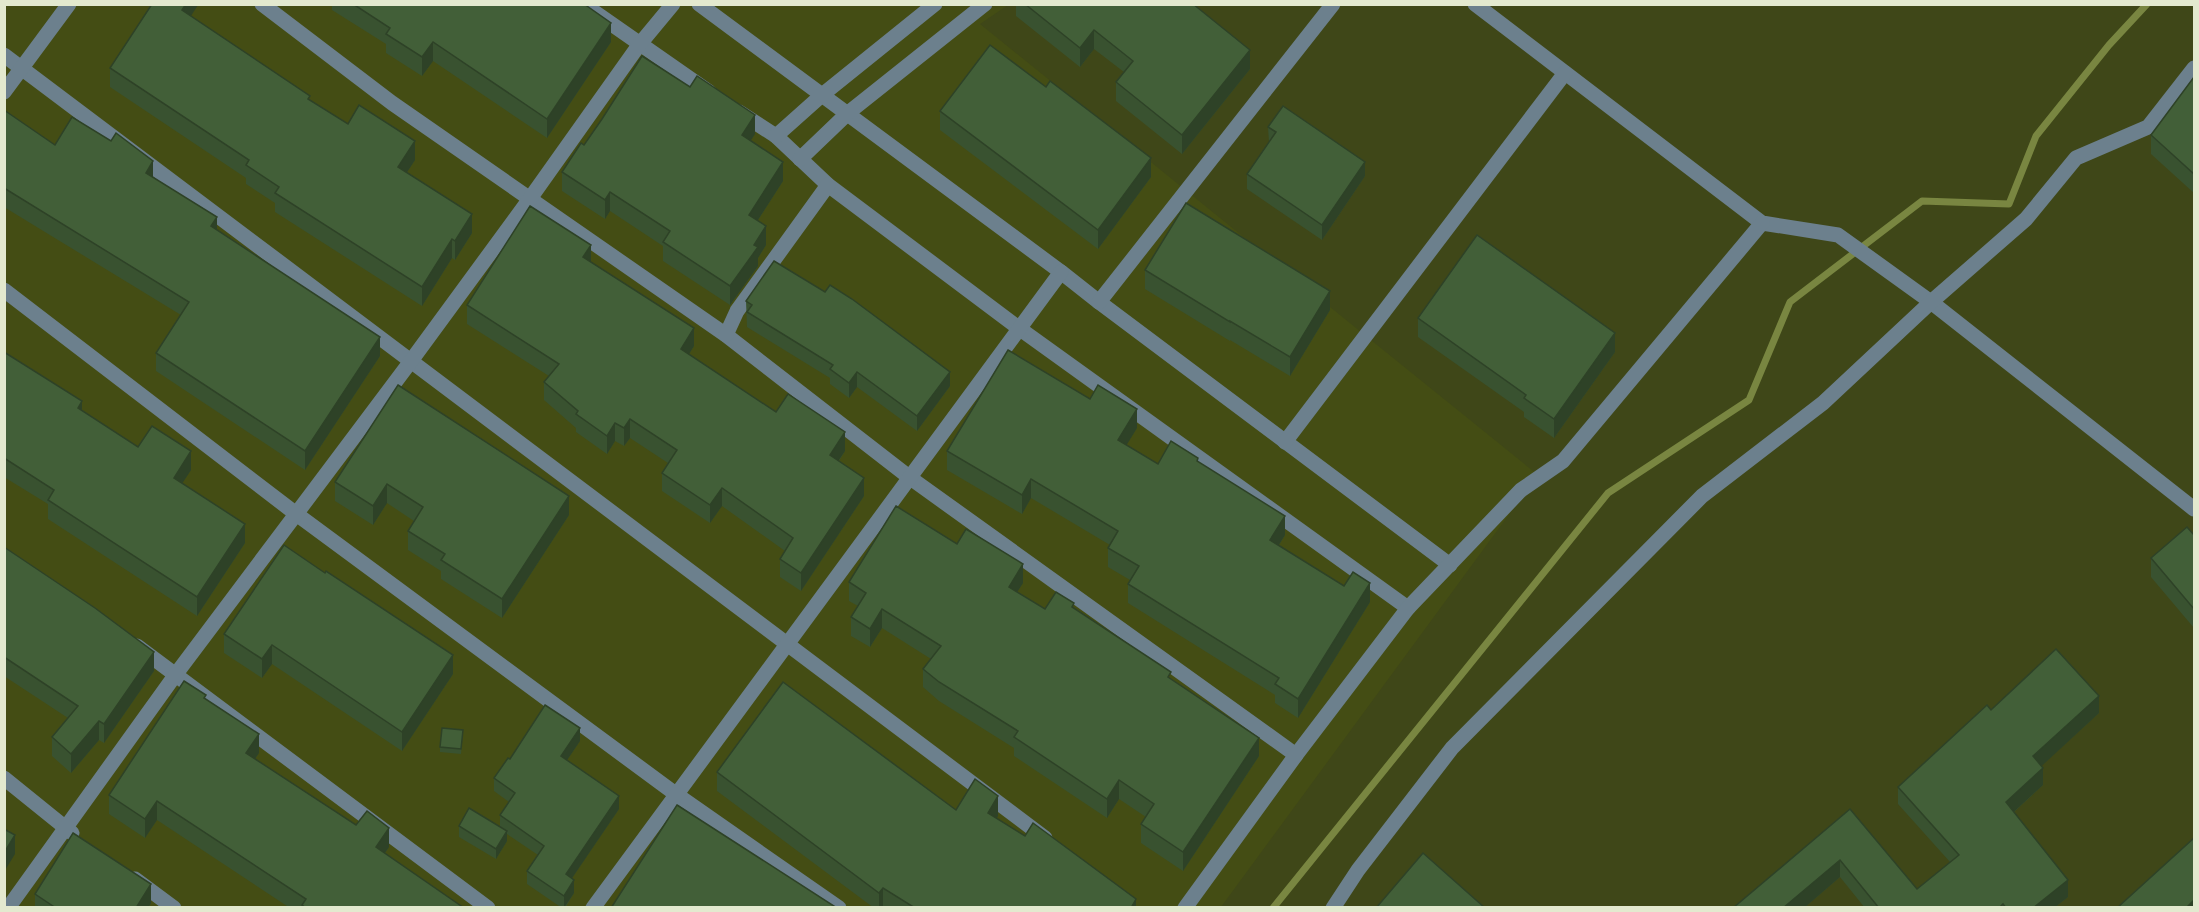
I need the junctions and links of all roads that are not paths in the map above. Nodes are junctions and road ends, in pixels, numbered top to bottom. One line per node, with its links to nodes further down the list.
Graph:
1 (69, 4): 12 (street)
2 (262, 4): 21 (street)
3 (583, 4): 10 (street)
4 (673, 4): 10 (street)
5 (699, 4): 16 (street)
6 (935, 4): 16 (street)
7 (985, 4): 17 (street)
8 (1333, 4): 25 (street)
9 (1475, 4): 14 (street)
10 (639, 45): 18 (street); 21 (street)
11 (4, 55): 12 (street)
12 (22, 68): 15 (street); 29 (street)
13 (2194, 68): 26 (street)
14 (1565, 73): 22 (street); 30 (street)
15 (4, 93)
16 (822, 95): 17 (street); 18 (street)
17 (848, 113): 19 (street); 23 (street)
18 (776, 136): 19 (street)
19 (800, 159): 20 (street)
20 (828, 185): 27 (street); 28 (street)
21 (529, 200): 28 (street); 29 (street)
22 (1762, 223): 26 (street); 34 (street)
23 (1061, 272): 25 (street); 27 (street)
24 (4, 290): 33 (street)
25 (1099, 302): 30 (street)
26 (1931, 302): 32 (street); 52 (street)
27 (1020, 329): 31 (street); 35 (street)
28 (726, 335): 31 (street)
29 (411, 361): 33 (street); 37 (street)
30 (1286, 442): 34 (street)
31 (909, 477): 37 (street); 39 (street)
32 (2194, 509)
33 (295, 513): 38 (street); 41 (street)
34 (1450, 565): 35 (street)
35 (1408, 608): 39 (street)
36 (128, 639): 38 (street)
37 (787, 644): 41 (street); 44 (street)
38 (176, 674): 42 (street); 48 (street)
39 (1296, 754): 51 (street)
40 (4, 778): 42 (street)
41 (677, 795): 49 (street); 50 (street)
42 (65, 827): 43 (street); 46 (street)
43 (83, 840)
44 (1062, 850)
45 (119, 867): 47 (street)
46 (8, 908)
47 (174, 908)
48 (488, 908)
49 (593, 908)
50 (839, 908)
51 (1185, 908)
52 (1333, 908)

